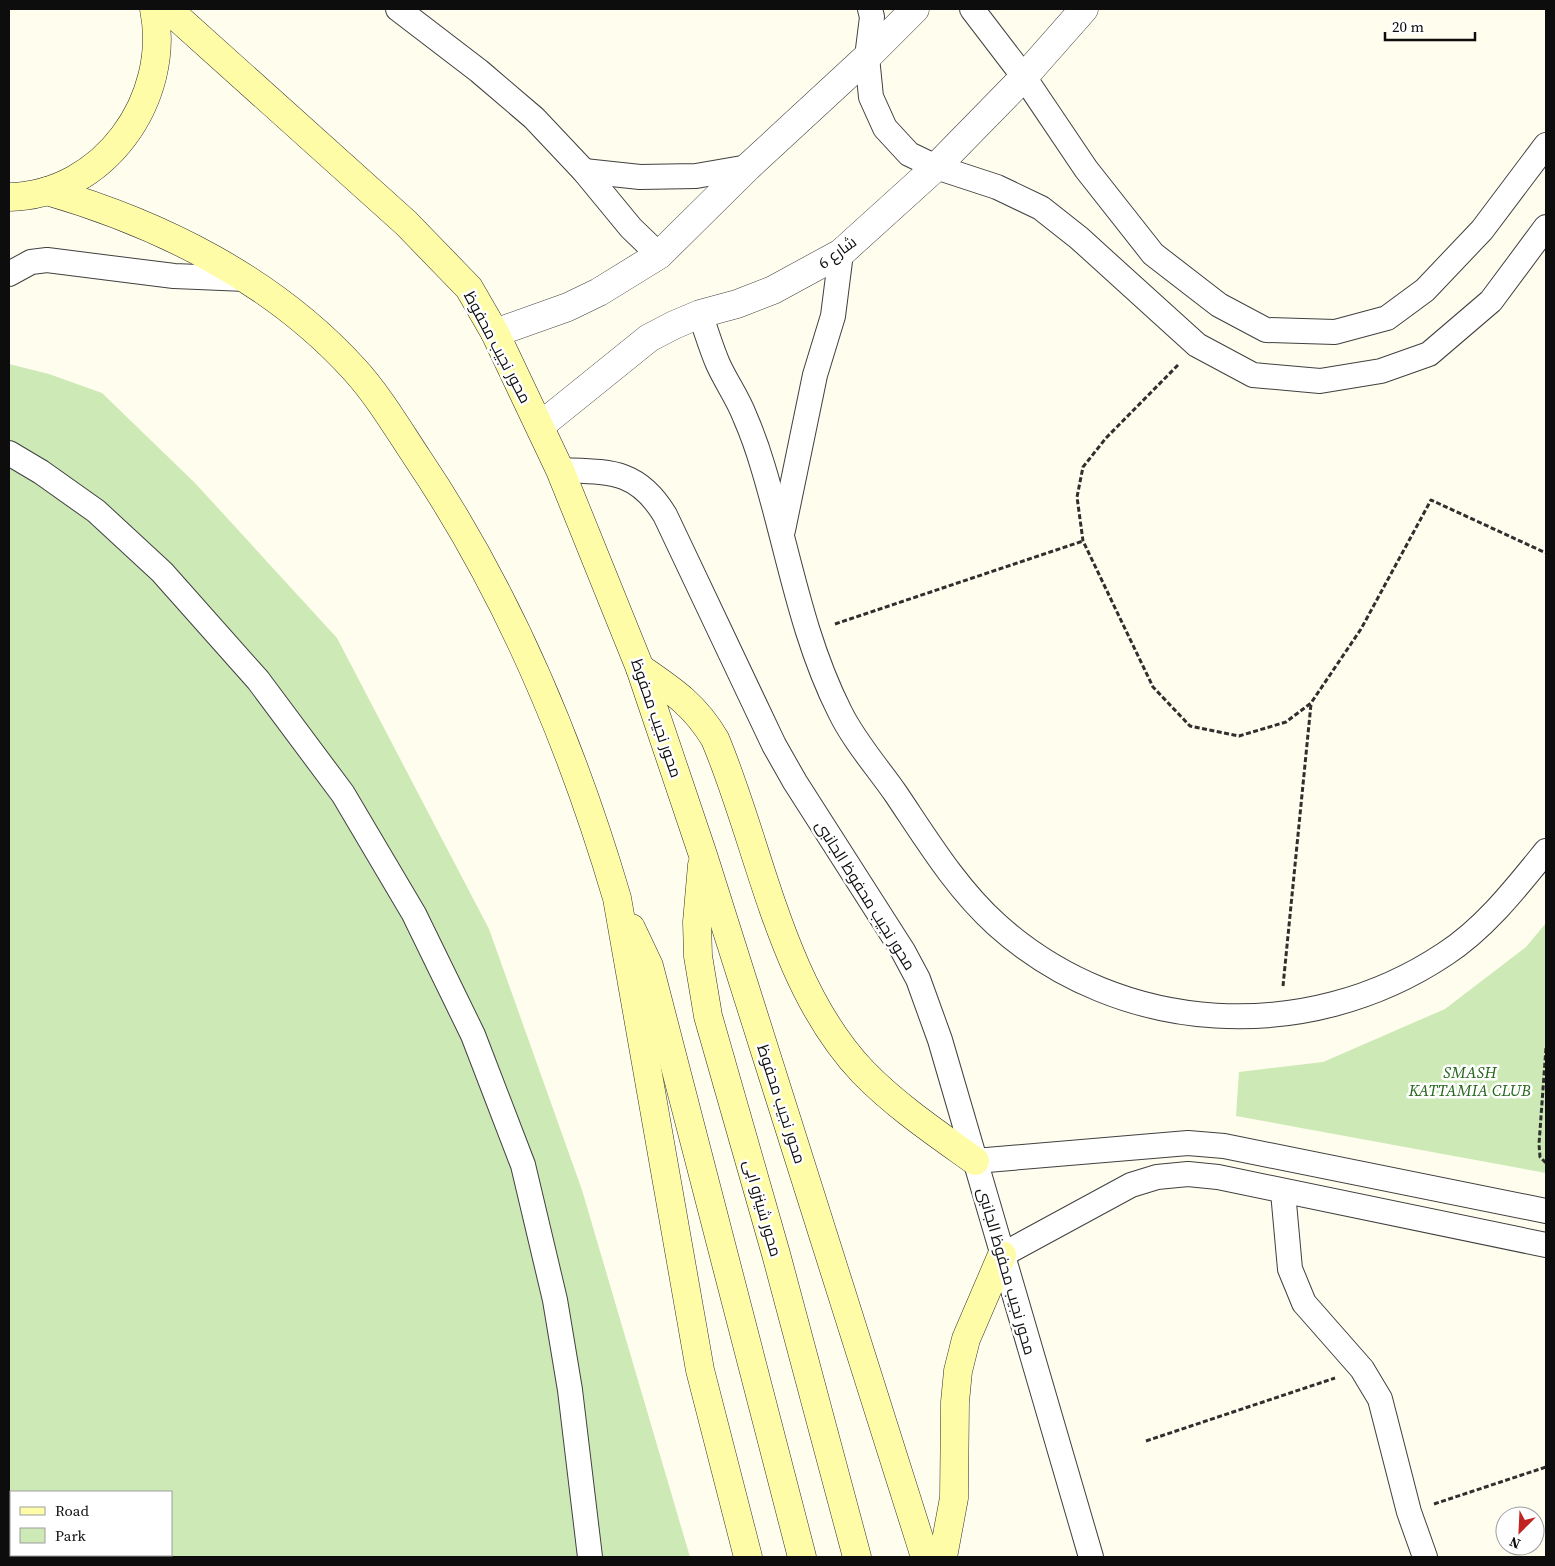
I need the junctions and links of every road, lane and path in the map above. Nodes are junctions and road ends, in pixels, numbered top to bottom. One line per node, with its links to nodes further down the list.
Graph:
1 (154, 9): 14 (main road)
2 (168, 9): 22 (main road, محور نجيب محفوظ)
3 (398, 9): 13 (street)
4 (870, 9): 8 (street)
5 (915, 9): 8 (street)
6 (972, 9): 9 (street)
7 (1084, 9): 9 (street, شارع 6)
8 (867, 57): 11 (street); 12 (street)
9 (1024, 77): 10 (street); 12 (street, شارع 6)
10 (1546, 145)
11 (748, 167): 13 (street); 18 (street)
12 (936, 167): 17 (street, شارع 6); 23 (street)
13 (584, 171): 18 (street)
14 (47, 191): 15 (main road); 20 (main road)
15 (9, 197)
16 (1546, 227): 23 (street)
17 (841, 253): 21 (street, شارع 6); 27 (street)
18 (659, 255): 22 (street)
19 (9, 274): 20 (street)
20 (246, 279): 35 (main road)
21 (700, 314): 24 (street, شارع 6); 27 (street)
22 (495, 333): 24 (main road, محور نجيب محفوظ)
23 (1197, 345): 28 (path)
24 (540, 426): 26 (main road, محور نجيب محفوظ)
25 (9, 453): 48 (street)
26 (560, 470): 31 (main road, محور نجيب محفوظ); 38 (street, محور نجيب محفوظ الجانبى)
27 (782, 534): 30 (street)
28 (1083, 541): 30 (path); 32 (path)
29 (1546, 553): 32 (path)
30 (807, 633): 36 (street)
31 (640, 668): 34 (main road, محور نجيب محفوظ); 38 (main road)
32 (1311, 703): 36 (path)
33 (1546, 851): 36 (street)
34 (703, 855): 51 (main road, محور شينزو ابى); 52 (main road, محور نجيب محفوظ)
35 (617, 898): 49 (main road); 50 (main road)
36 (1281, 1014)
37 (1546, 1048): 39 (path)
38 (975, 1161): 41 (street); 43 (street, محور نجيب محفوظ الجانبى)
39 (1546, 1163)
40 (1283, 1192): 42 (street); 43 (street); 44 (street)
41 (1546, 1211)
42 (1546, 1245)
43 (1002, 1255): 53 (main road); 54 (street, محور نجيب محفوظ الجانبى)
44 (1362, 1369): 45 (path); 47 (street)
45 (1146, 1441)
46 (1546, 1467): 47 (path)
47 (1410, 1512): 55 (street)
48 (590, 1557)
49 (748, 1557)
50 (802, 1557)
51 (857, 1557)
52 (926, 1557)
53 (943, 1557)
54 (1091, 1557)
55 (1425, 1557)

